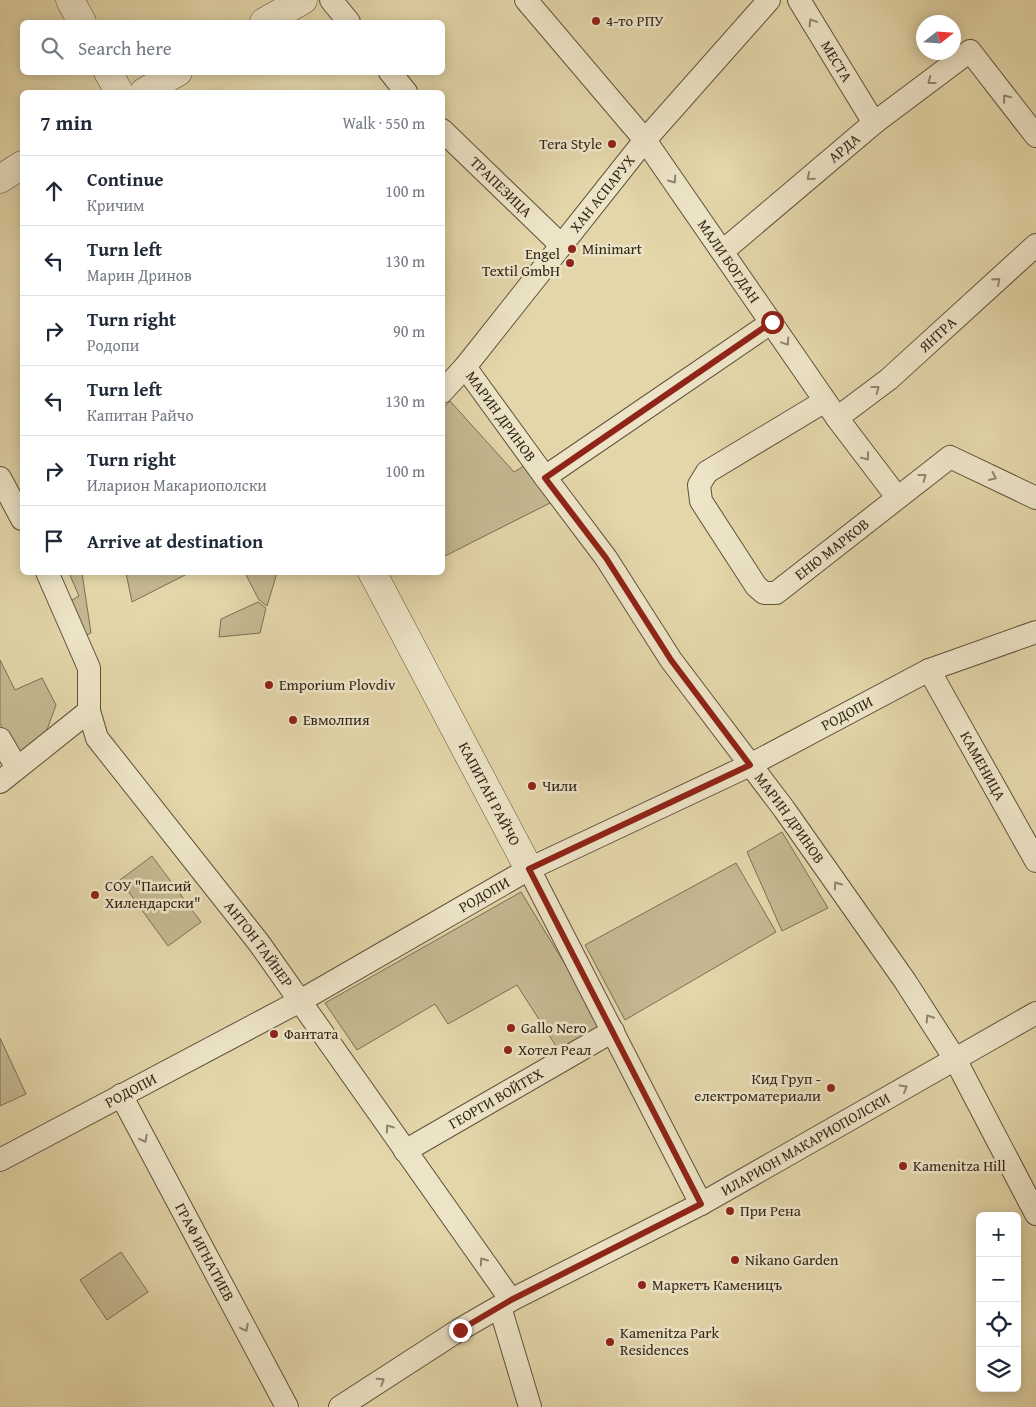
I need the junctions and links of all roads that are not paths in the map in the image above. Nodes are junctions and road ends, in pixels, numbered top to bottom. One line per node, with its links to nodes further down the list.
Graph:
1 (70, 0): 7 (street)
2 (302, 0): 8 (street)
3 (331, 0): 9 (street)
4 (526, 0): 19 (street, МАЛИ БОГДАН)
5 (768, 0): 19 (street, ХАН АСПАРУХ)
6 (799, 0): 16 (street, МЕСТА, one-way to 6)
7 (81, 20)
8 (267, 20)
9 (348, 20)
10 (110, 75): 13 (street)
11 (173, 75): 14 (street)
12 (392, 75): 15 (street)
13 (118, 90)
14 (147, 90)
15 (404, 90)
16 (874, 123): 18 (street, АРДА, one-way to 16); 24 (street, АРДА, one-way to 24)
17 (445, 133): 22 (street, ТРАПЕЗИЦА)
18 (1036, 136)
19 (646, 140): 22 (street, ХАН АСПАРУХ); 24 (street, МАЛИ БОГДАН, one-way to 24)
20 (20, 166): 21 (street)
21 (0, 179)
22 (561, 245): 26 (street, ХАН АСПАРУХ)
23 (1036, 245): 28 (street, ЯНТРА, one-way to 23)
24 (723, 251): 25 (street, МАЛИ БОГДАН)
25 (772, 322): 28 (street, МАЛИ БОГДАН, one-way to 28); 30 (street)
26 (465, 367): 27 (street, ХАН АСПАРУХ); 30 (street, МАРИН ДРИНОВ)
27 (445, 389)
28 (831, 409): 32 (street, МАЛИ БОГДАН, one-way to 32); 36 (street, ЯНТРА)
29 (0, 478): 33 (street)
30 (545, 478): 41 (street, МАРИН ДРИНОВ)
31 (1034, 493): 32 (street, one-way to 31)
32 (897, 497): 36 (street, ЕНЮ МАРКОВ)
33 (20, 515)
34 (48, 575): 39 (street, АНТОН ТАЙНЕР)
35 (374, 575): 45 (street, КАПИТАН РАЙЧО)
36 (764, 593)
37 (1036, 632): 38 (street, РОДОПИ)
38 (929, 670): 41 (street, РОДОПИ); 44 (street, КАМЕНИЦА)
39 (89, 711): 42 (street); 46 (street, АНТОН ТАЙНЕР)
40 (0, 739): 42 (street)
41 (750, 765): 45 (street, РОДОПИ); 49 (street, МАРИН ДРИНОВ, one-way to 41)
42 (17, 768): 43 (street)
43 (0, 782)
44 (1036, 860)
45 (529, 869): 46 (street, РОДОПИ); 48 (street, КАПИТАН РАЙЧО)
46 (300, 1001): 50 (street, РОДОПИ); 51 (street, АНТОН ТАЙНЕР, one-way to 46)
47 (1036, 1013): 49 (street, ИЛАРИОН МАКАРИОПОЛСКИ)
48 (613, 1031): 51 (street, ГЕОРГИ ВОЙТЕХ); 53 (street, КАПИТАН РАЙЧО)
49 (955, 1059): 53 (street, ИЛАРИОН МАКАРИОПОЛСКИ, one-way to 49); 54 (street, МАРИН ДРИНОВ)
50 (121, 1096): 52 (street, РОДОПИ); 56 (street, ГРАФ ИГНАТИЕВ, one-way to 56)
51 (405, 1151): 55 (street, АНТОН ТАЙНЕР, one-way to 51)
52 (0, 1160)
53 (701, 1204): 55 (street, ИЛАРИОН МАКАРИОПОЛСКИ)
54 (1036, 1214)
55 (506, 1304): 57 (street, ИЛАРИОН МАКАРИОПОЛСКИ, one-way to 55); 58 (street, АНТОН ТАЙНЕР)
56 (288, 1407)
57 (340, 1407)
58 (530, 1407)

